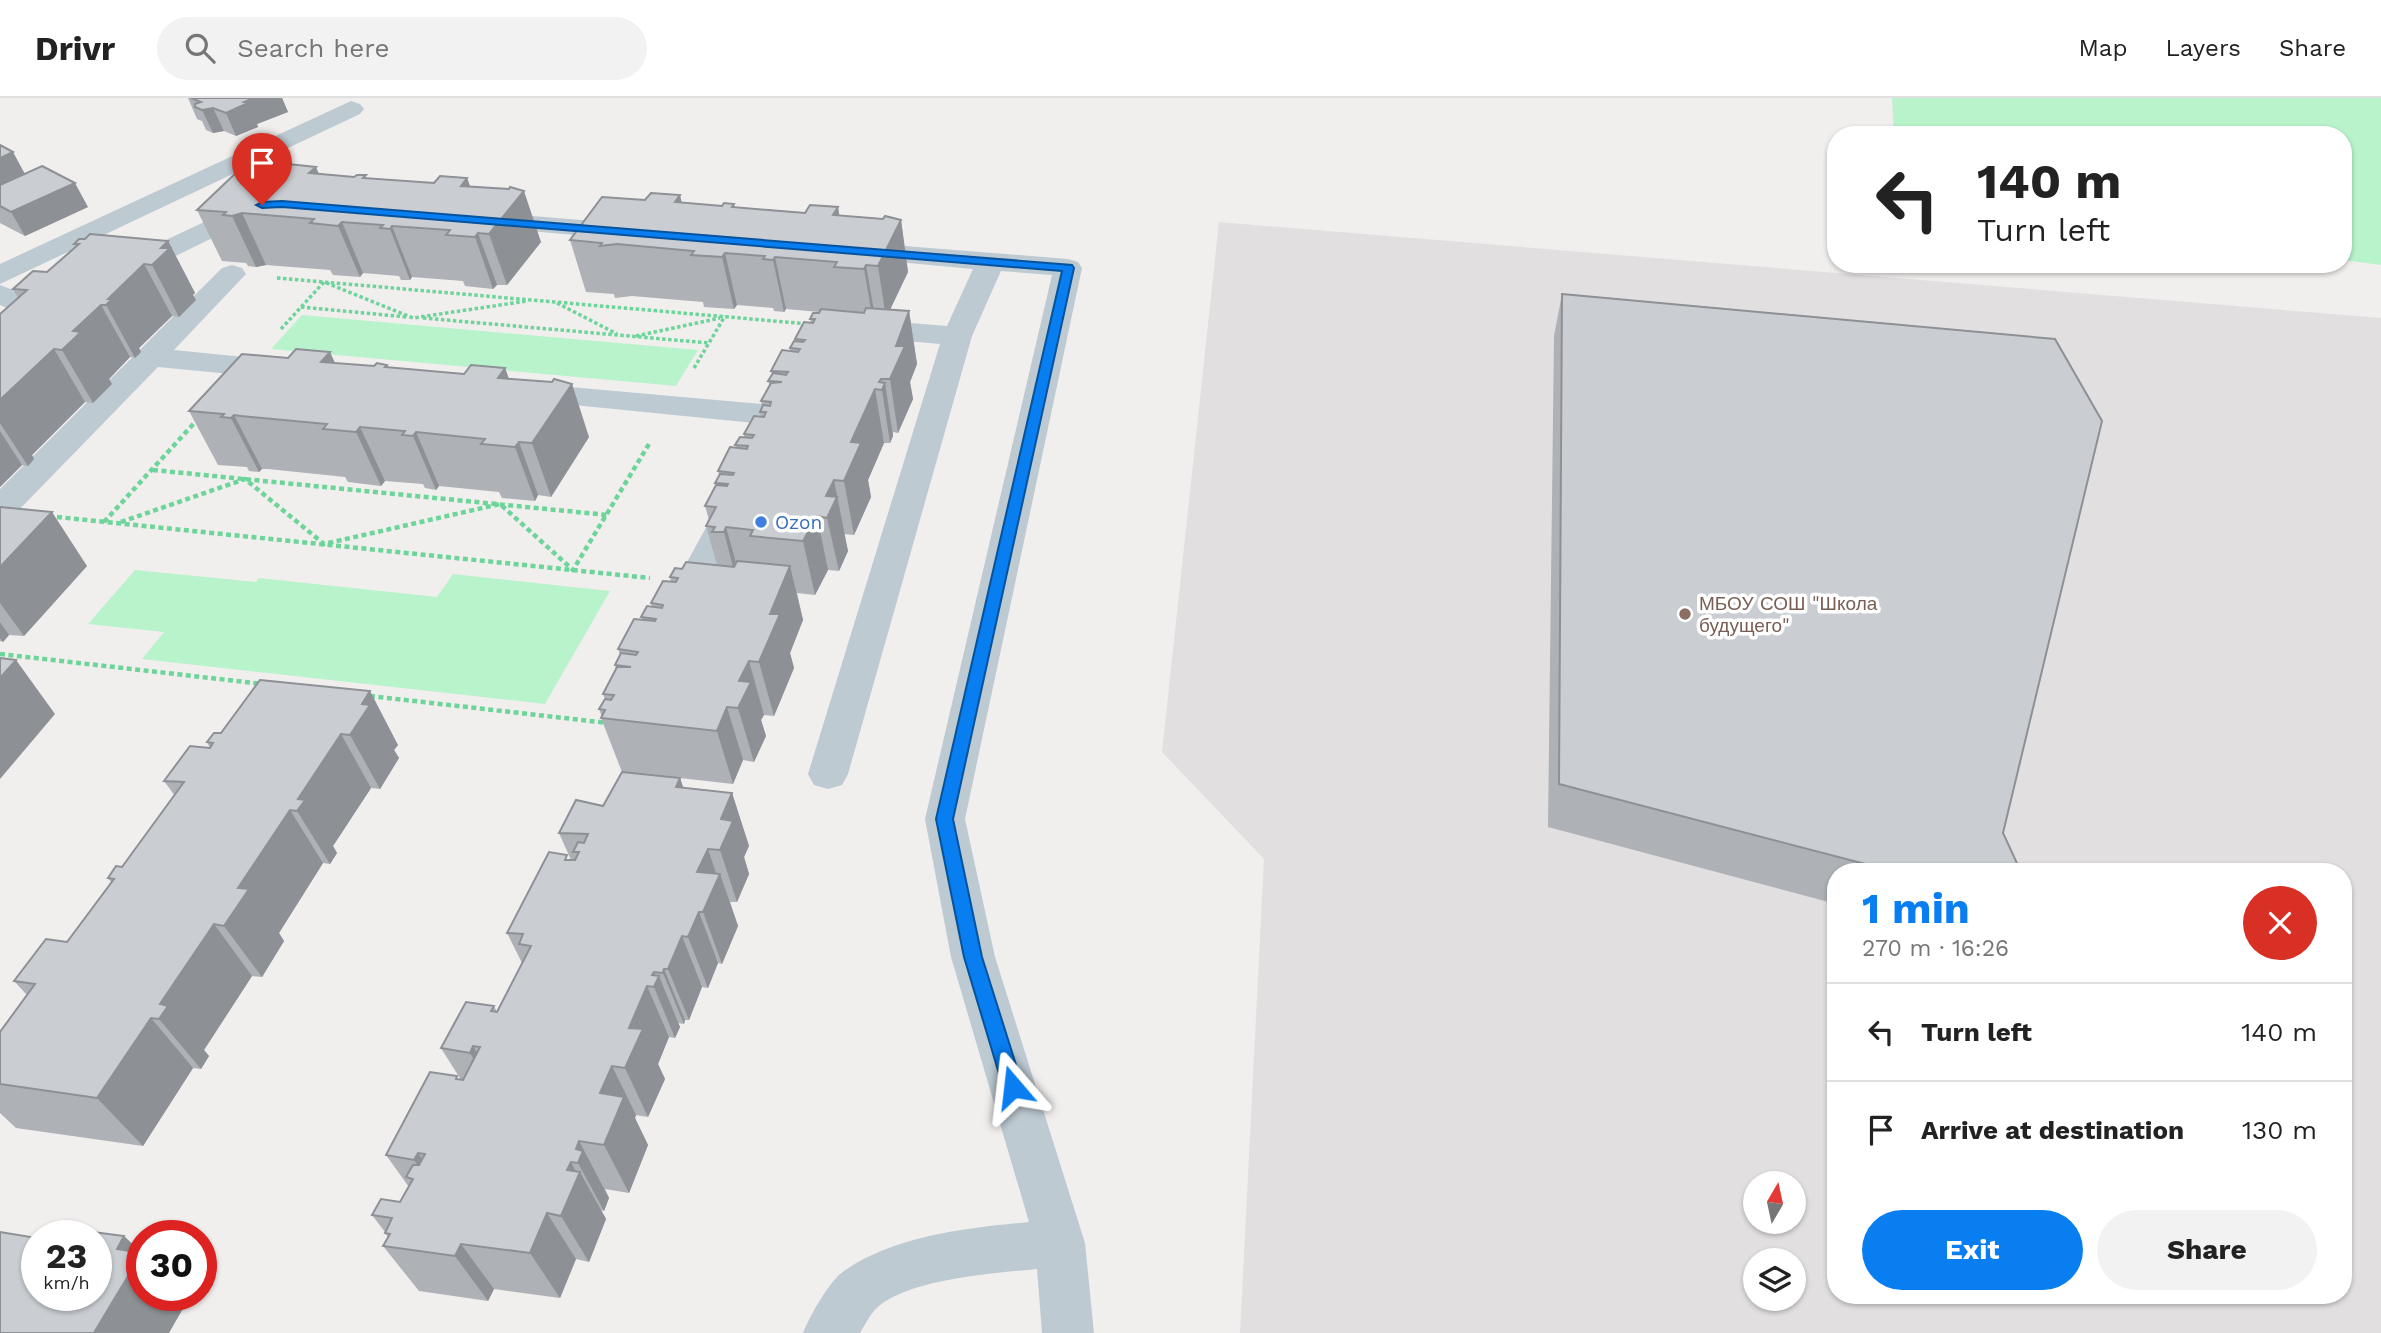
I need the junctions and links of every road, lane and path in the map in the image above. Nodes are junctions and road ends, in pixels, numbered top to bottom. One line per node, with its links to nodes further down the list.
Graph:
1 (351, 109): 8 (street)
2 (282, 204): 13 (street)
3 (463, 219): 4 (street)
4 (657, 235)
5 (824, 248): 6 (street)
6 (991, 262): 20 (street); 43 (street)
7 (232, 274): 9 (path); 23 (street)
8 (0, 275)
9 (324, 282): 11 (path); 16 (path)
10 (0, 294): 13 (street)
11 (535, 300): 12 (path); 16 (path)
12 (553, 301): 15 (path); 19 (path)
13 (28, 306): 17 (street)
14 (300, 307): 16 (path)
15 (725, 316): 18 (path); 21 (path)
16 (413, 318): 19 (path)
17 (0, 320)
18 (832, 326): 20 (street)
19 (620, 336): 21 (path)
20 (957, 336): 42 (street)
21 (632, 337): 22 (path)
22 (709, 343)
23 (150, 357): 24 (street); 31 (street)
24 (315, 373)
25 (493, 389): 26 (street)
26 (784, 416)
27 (152, 470): 29 (path)
28 (752, 475): 37 (street)
29 (245, 479): 30 (path); 34 (path); 35 (path)
30 (500, 505): 32 (path); 35 (path); 36 (path)
31 (0, 509)
32 (607, 515)
33 (52, 516): 34 (path)
34 (117, 523): 35 (path)
35 (324, 544): 36 (path)
36 (573, 570): 37 (path)
37 (694, 582)
38 (0, 654): 39 (path)
39 (275, 685)
40 (357, 695): 41 (path)
41 (618, 724)
42 (828, 774)
43 (1060, 1243): 44 (street); 45 (street)
44 (828, 1333)
45 (1068, 1333)

